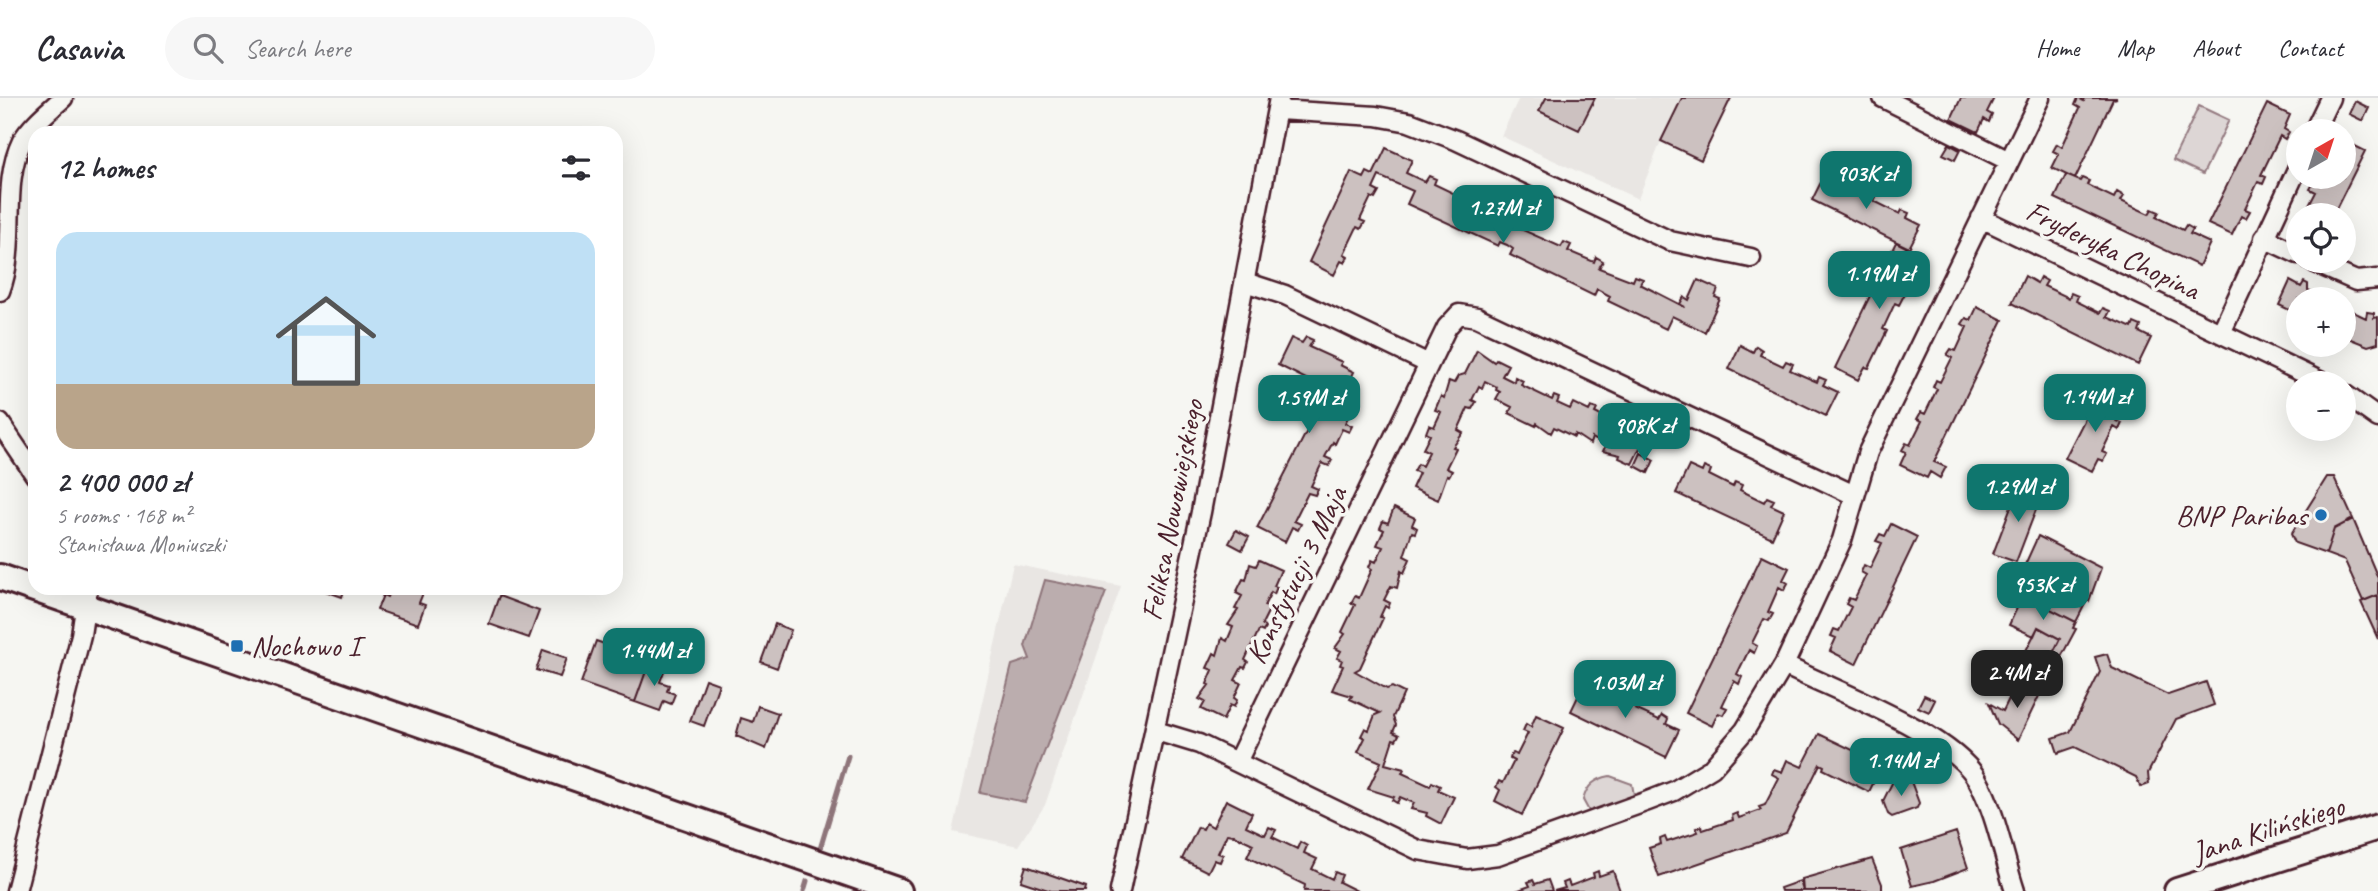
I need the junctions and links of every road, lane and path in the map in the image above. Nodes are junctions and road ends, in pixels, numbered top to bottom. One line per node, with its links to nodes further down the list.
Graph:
1 (63, 98): 7 (street)
2 (1883, 98): 9 (street)
3 (2040, 98): 9 (street)
4 (2330, 98): 6 (street)
5 (1278, 104): 14 (street); 17 (street, Feliksa Nowowiejskiego)
6 (2320, 119)
7 (34, 126)
8 (28, 133): 18 (street)
9 (2009, 161): 11 (street)
10 (2287, 189): 12 (street, Fryderyka Chopina)
11 (1981, 218): 19 (street, Fryderyka Chopina); 26 (street)
12 (2264, 238): 13 (street); 19 (street, Fryderyka Chopina)
13 (2286, 248)
14 (1751, 258)
15 (2338, 273): 16 (street)
16 (2378, 279)
17 (1245, 282): 20 (street); 31 (street, Feliksa Nowowiejskiego)
18 (0, 291)
19 (2221, 333): 21 (street, Fryderyka Chopina)
20 (1429, 364): 26 (street, Konstytucji 3 Maja); 32 (street, Konstytucji 3 Maja)
21 (2299, 371)
22 (2356, 402): 23 (street)
23 (2378, 418)
24 (0, 423): 25 (street)
25 (28, 465)
26 (1854, 495): 30 (street)
27 (0, 577): 28 (main road)
28 (28, 583)
29 (87, 597): 34 (main road); 35 (street)
30 (1783, 665): 32 (street); 37 (street)
31 (1156, 731): 32 (street); 36 (street, Feliksa Nowowiejskiego)
32 (1237, 762)
33 (2378, 827): 38 (main road, Jana Kilińskiego)
34 (891, 890)
35 (16, 891)
36 (1120, 891)
37 (2015, 891)
38 (2177, 891)

